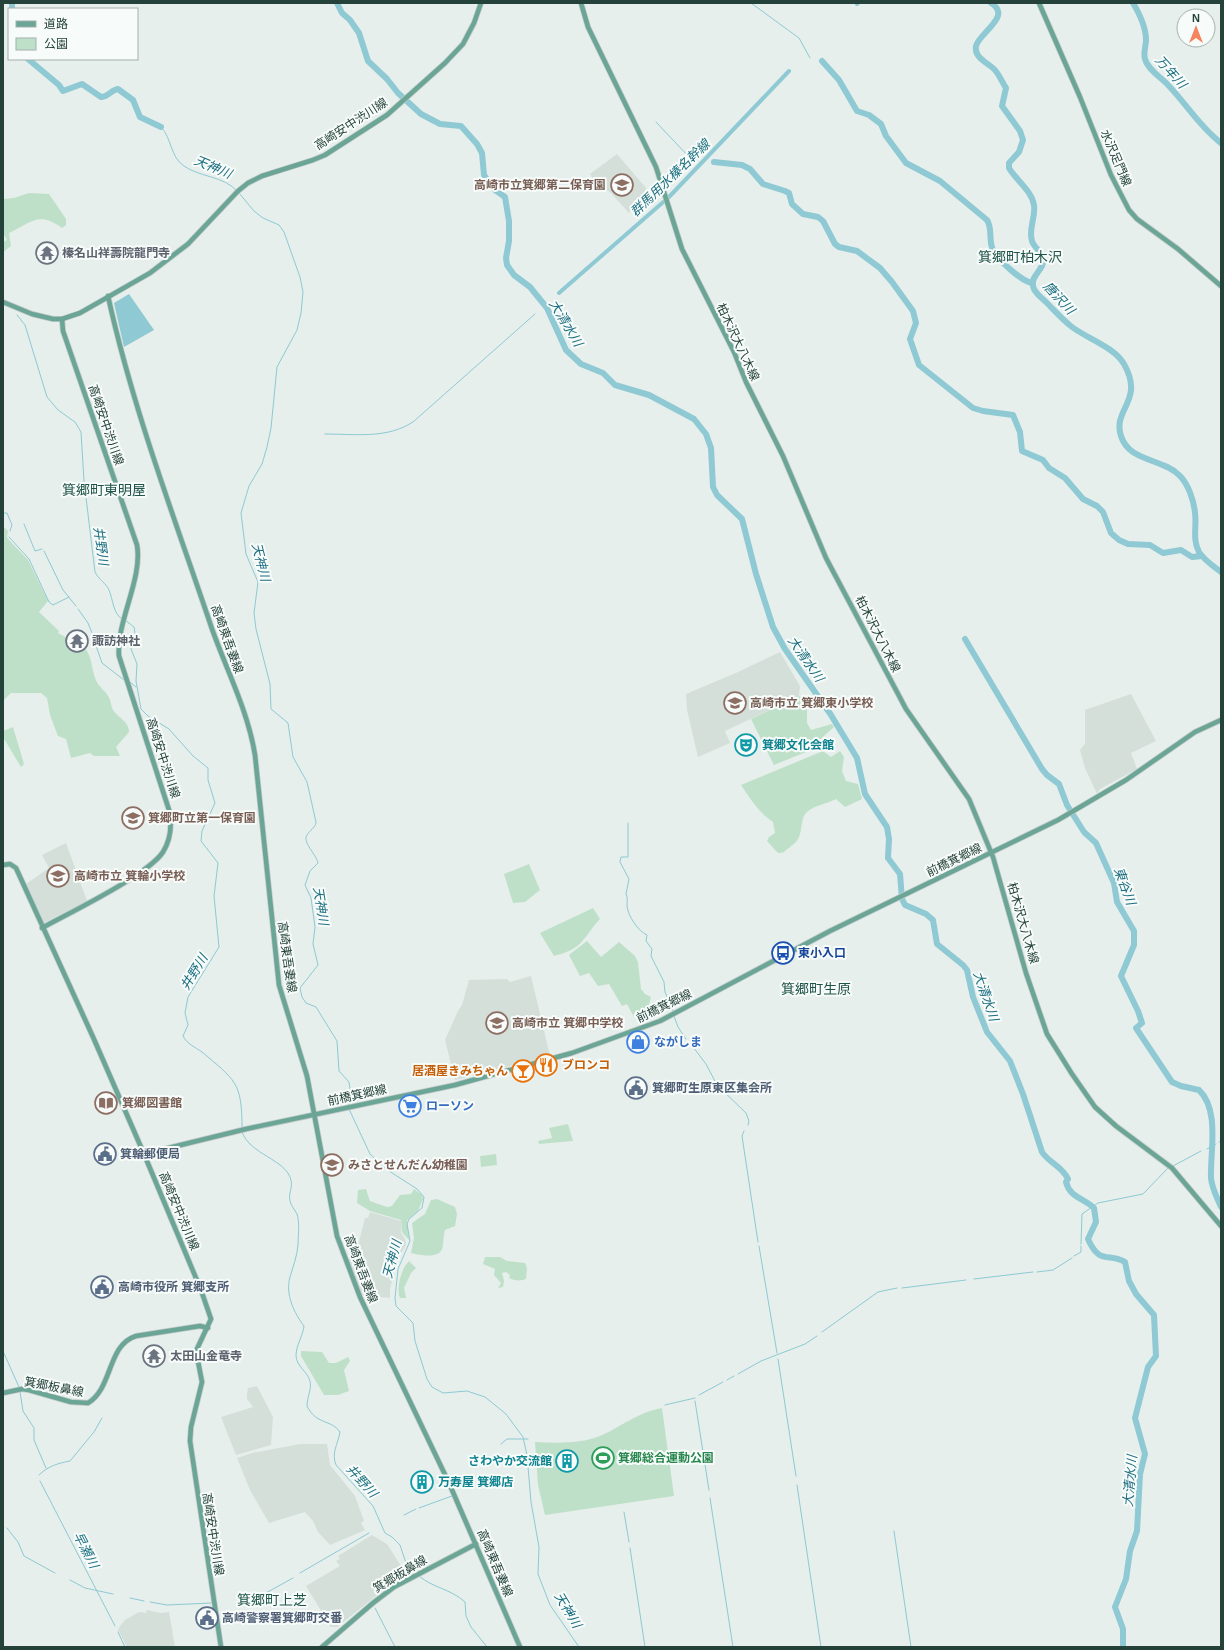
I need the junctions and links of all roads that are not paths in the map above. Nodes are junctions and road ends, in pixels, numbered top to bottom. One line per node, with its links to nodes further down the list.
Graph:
1 (481, 3): 5 (main road, 高崎安中渋川線)
2 (581, 3): 9 (main road, 柏木沢大八木線)
3 (1039, 3): 4 (main road, 水沢足門線)
4 (1221, 286)
5 (108, 296): 7 (main road, 高崎安中渋川線); 12 (main road, 高崎東吾妻線)
6 (3, 302): 7 (main road)
7 (62, 319): 11 (main road, 高崎安中渋川線)
8 (1221, 720): 9 (main road, 前橋箕郷線)
9 (992, 853): 12 (main road, 前橋箕郷線); 14 (main road, 柏木沢大八木線)
10 (3, 865): 11 (main road)
11 (42, 928): 13 (main road, 高崎安中渋川線)
12 (314, 1114): 13 (main road, 前橋箕郷線); 17 (main road, 高崎東吾妻線)
13 (144, 1154): 15 (main road, 高崎安中渋川線)
14 (1221, 1226)
15 (208, 1328): 16 (main road, 箕郷板鼻線); 18 (main road, 高崎安中渋川線)
16 (3, 1393)
17 (476, 1544): 19 (main road, 箕郷板鼻線); 20 (main road, 高崎東吾妻線)
18 (221, 1647)
19 (322, 1647)
20 (520, 1647)

